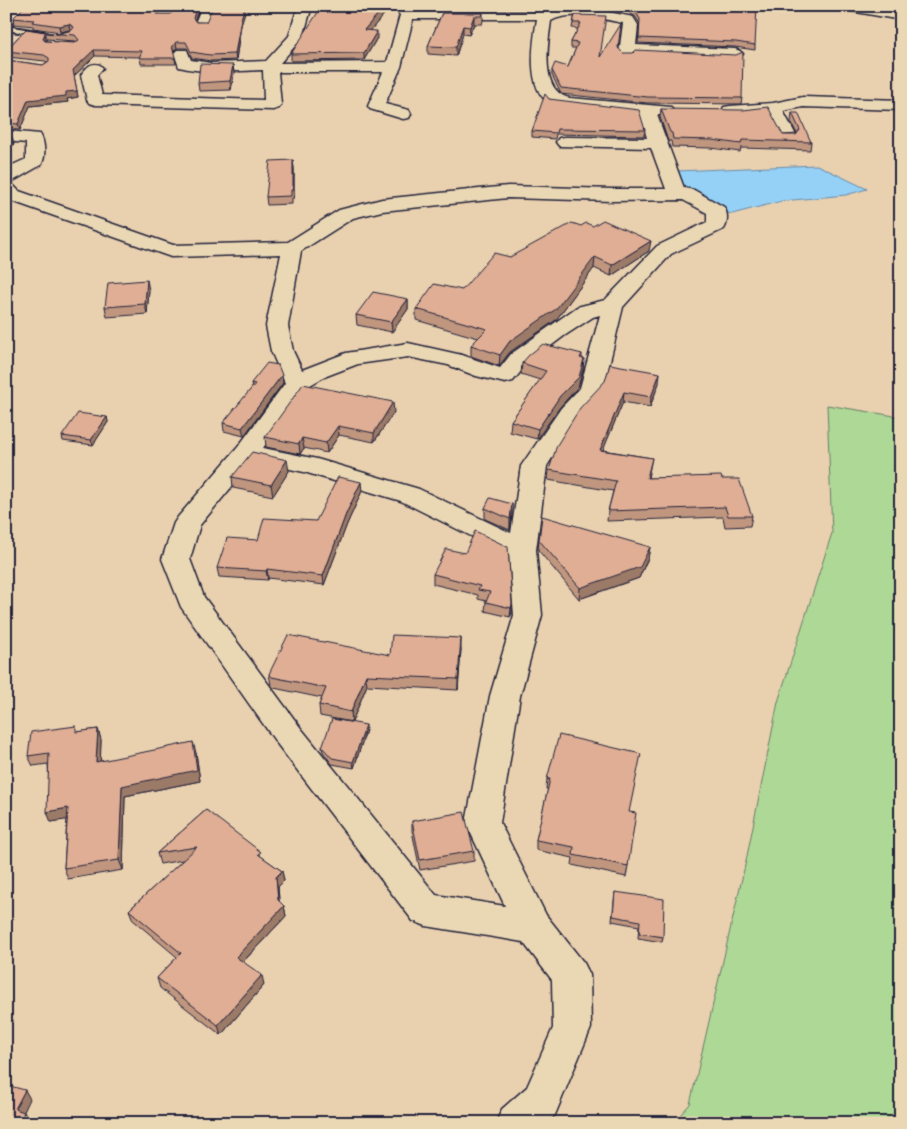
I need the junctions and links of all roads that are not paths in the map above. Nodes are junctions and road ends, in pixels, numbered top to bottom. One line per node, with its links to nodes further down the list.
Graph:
1 (23, 6): 9 (street)
2 (209, 6): 10 (street)
3 (305, 6): 15 (street)
4 (845, 6): 8 (street)
5 (572, 9): 7 (street); 14 (street)
6 (405, 10): 7 (street); 16 (street)
7 (549, 15): 20 (street)
8 (901, 16)
9 (6, 22)
10 (202, 23)
11 (6, 28): 12 (lane)
12 (46, 37)
13 (182, 53): 15 (street)
14 (735, 54)
15 (270, 65): 16 (street); 17 (street)
16 (393, 66): 23 (street)
17 (95, 68)
18 (901, 105): 19 (street)
19 (773, 108): 22 (street); 25 (street)
20 (647, 110): 21 (street); 27 (street)
21 (677, 111)
22 (714, 111)
23 (403, 114)
24 (6, 136): 28 (street)
25 (788, 137)
26 (565, 142): 27 (street)
27 (659, 143): 30 (street)
28 (6, 179)
29 (6, 189): 31 (street)
30 (677, 194): 31 (street); 32 (street)
31 (292, 248): 33 (street)
32 (613, 305): 33 (street); 35 (street)
33 (297, 383): 34 (street)
34 (247, 452): 35 (street); 36 (street)
35 (522, 550): 36 (street)
36 (534, 927): 37 (street)
37 (516, 1123)

